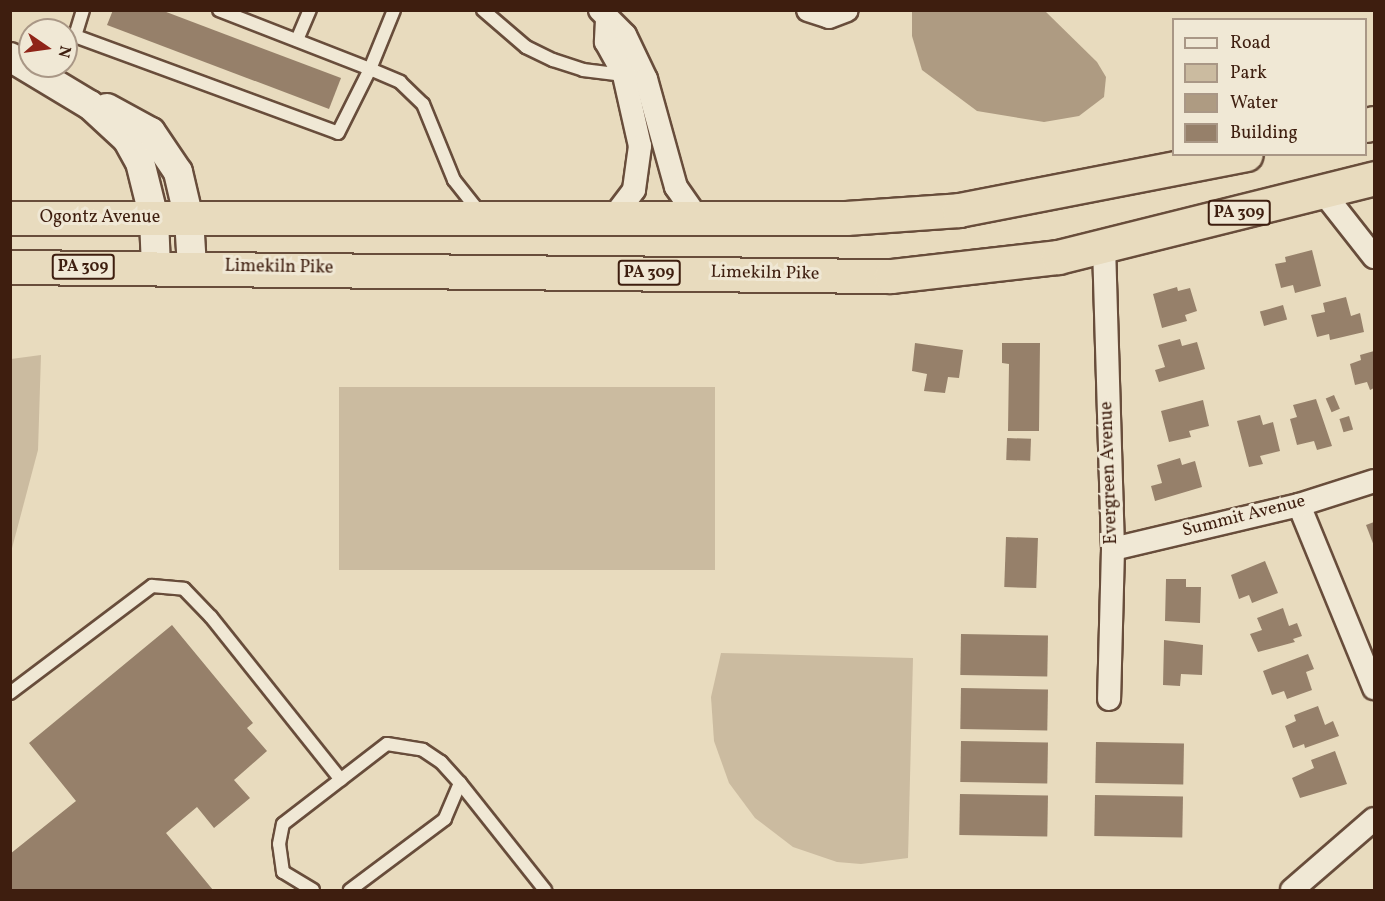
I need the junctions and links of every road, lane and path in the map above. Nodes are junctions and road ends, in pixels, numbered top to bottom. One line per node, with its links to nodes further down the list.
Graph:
1 (83, 10): 11 (lane)
2 (219, 10): 9 (lane)
3 (310, 10): 9 (lane)
4 (394, 10): 11 (lane)
5 (483, 10): 12 (lane)
6 (808, 10): 7 (street)
7 (847, 10)
8 (603, 15): 12 (street); 22 (street)
9 (297, 40): 11 (lane)
10 (10, 57): 13 (street)
11 (370, 69): 21 (lane)
12 (624, 75): 19 (street)
13 (60, 88): 18 (street); 20 (street)
14 (1236, 156): 22 (highway)
15 (1374, 178): 16 (highway, Limekiln Pike / PA 309)
16 (1322, 191): 23 (highway, Limekiln Pike / PA 309); 24 (street)
17 (10, 218): 18 (highway, Ogontz Avenue)
18 (154, 218): 20 (highway, Ogontz Avenue); 26 (street)
19 (614, 218): 21 (highway); 22 (highway)
20 (189, 219): 21 (highway); 27 (street)
21 (485, 219)
22 (698, 219)
23 (1104, 246): 27 (highway, Limekiln Pike / PA 309); 30 (street, Evergreen Avenue)
24 (1374, 257)
25 (10, 267): 26 (highway, PA 309)
26 (156, 267): 27 (highway, PA 309)
27 (192, 267)
28 (1374, 481): 29 (street, Summit Avenue)
29 (1299, 505): 30 (street, Summit Avenue); 31 (street)
30 (1113, 549): 33 (street, Evergreen Avenue)
31 (1374, 688)
32 (10, 693): 34 (lane)
33 (1109, 699)
34 (341, 780): 35 (lane); 37 (lane)
35 (460, 783): 38 (lane); 39 (lane)
36 (1374, 819): 40 (street)
37 (313, 891)
38 (350, 891)
39 (544, 891)
40 (1292, 891)

